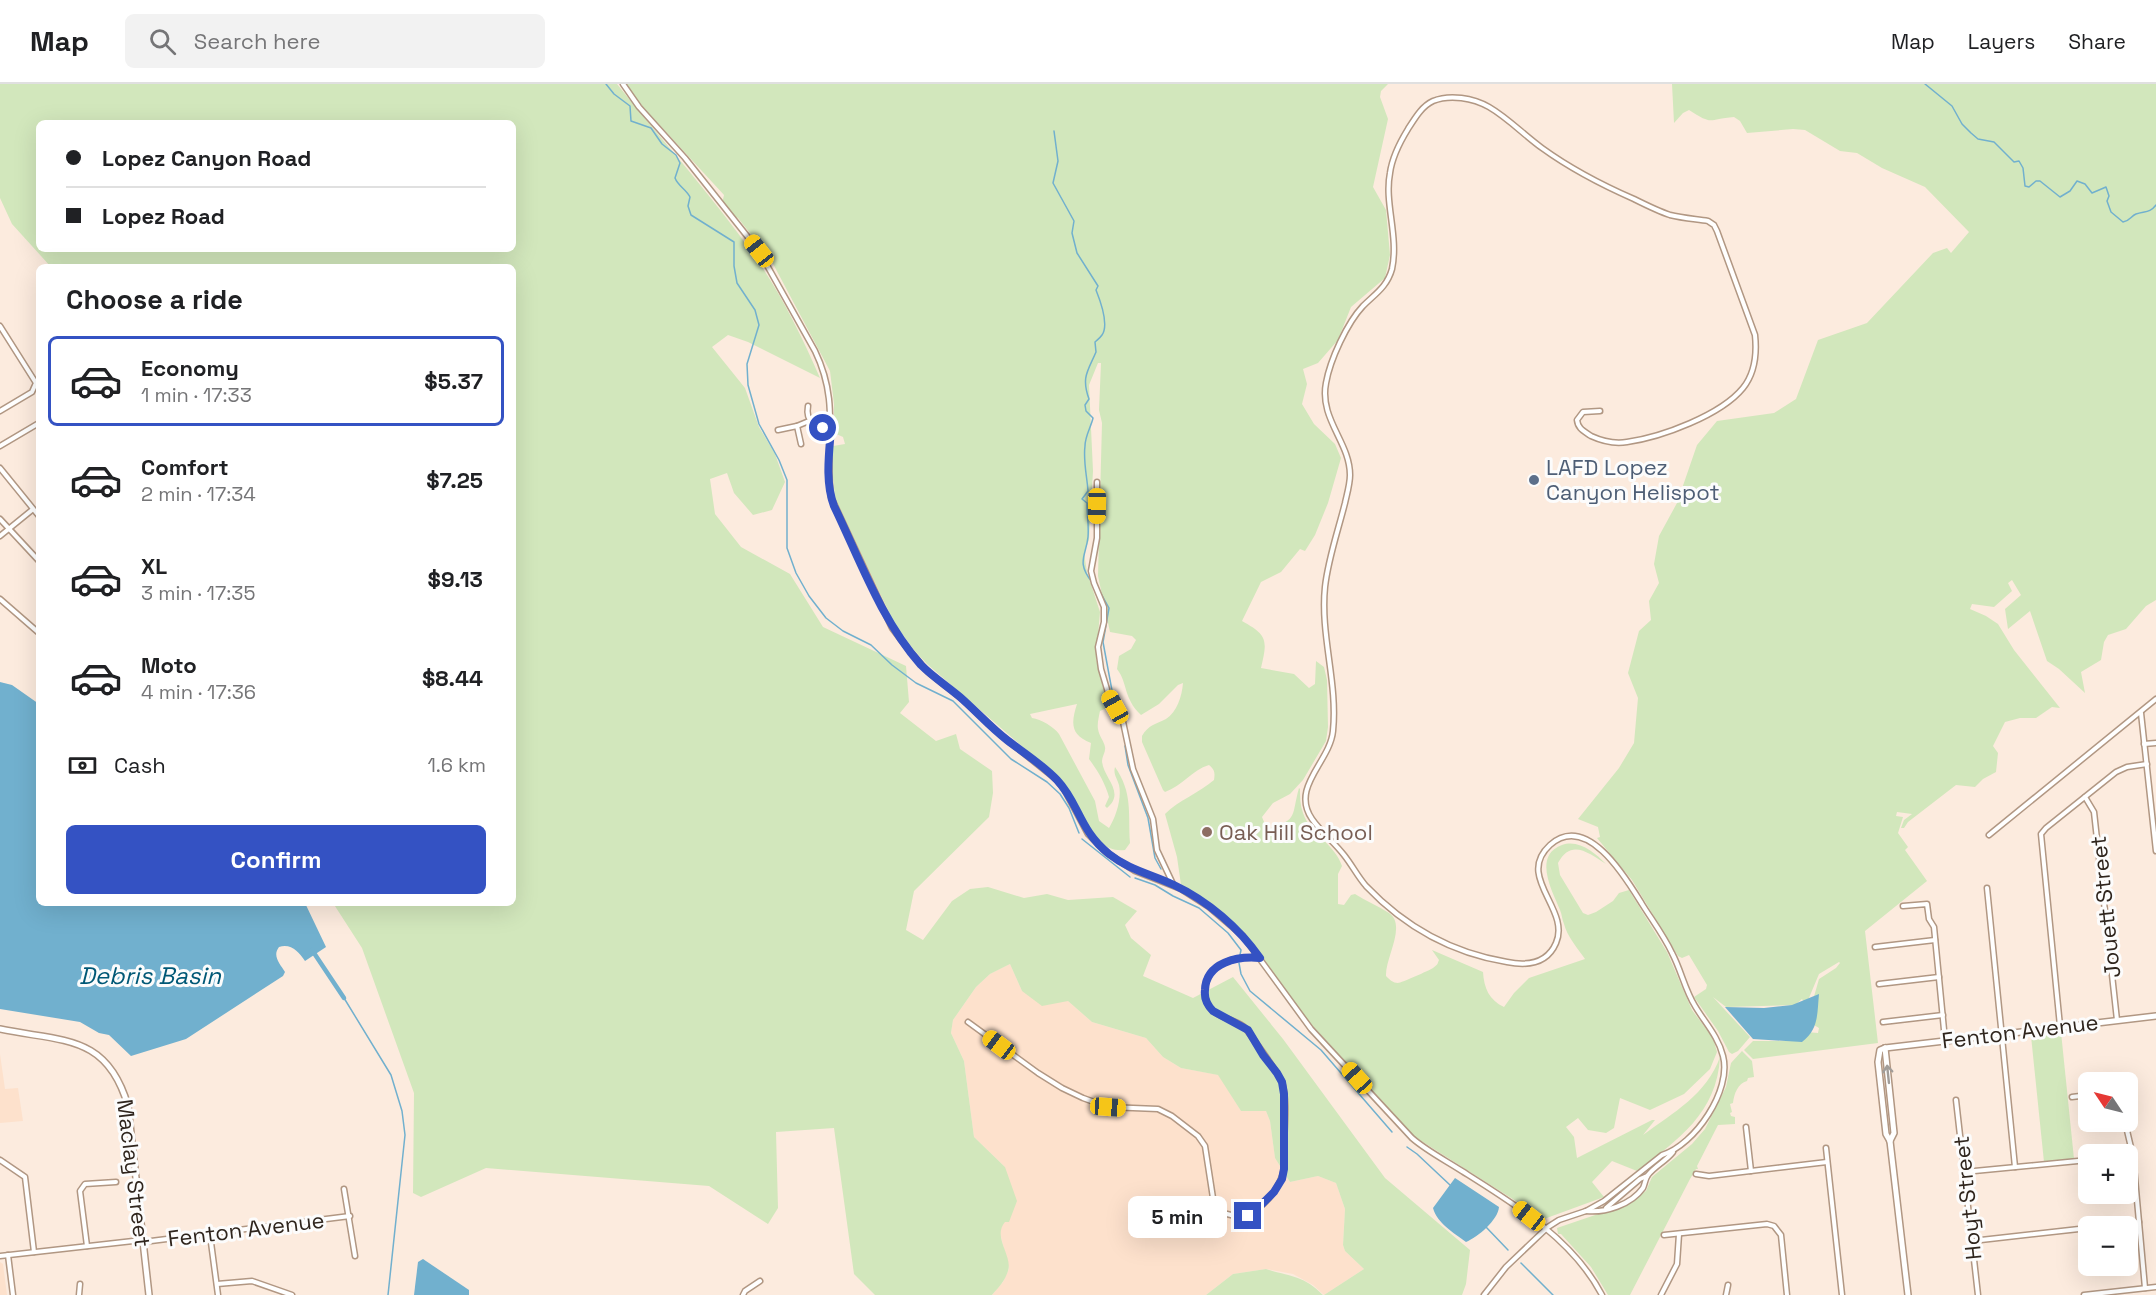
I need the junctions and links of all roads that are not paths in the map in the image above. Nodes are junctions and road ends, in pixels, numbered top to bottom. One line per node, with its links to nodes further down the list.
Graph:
1 (623, 84): 10 (street)
2 (0, 326): 4 (street)
3 (808, 406): 6 (street)
4 (0, 411)
5 (1600, 411): 57 (street)
6 (809, 421): 8 (street); 10 (street)
7 (36, 425): 12 (street)
8 (797, 426): 9 (street); 11 (street)
9 (778, 429)
10 (831, 429): 31 (street)
11 (801, 444)
12 (0, 446)
13 (0, 468): 15 (street)
14 (1097, 482): 31 (street)
15 (32, 510): 16 (street); 18 (street)
16 (36, 513)
17 (0, 519): 18 (street)
18 (9, 529): 19 (street); 20 (street)
19 (0, 536)
20 (36, 558)
21 (0, 599): 22 (street)
22 (36, 630)
23 (2156, 699): 24 (street)
24 (2141, 712): 26 (street); 29 (street)
25 (2156, 743): 26 (street)
26 (2144, 744): 27 (street)
27 (2146, 764): 28 (street); 30 (street)
28 (2085, 797): 41 (street, Jouett Street); 44 (street)
29 (1989, 835)
30 (2156, 851)
31 (1174, 885): 36 (street)
32 (1987, 888): 46 (street)
33 (1903, 906): 34 (street)
34 (1935, 940): 35 (street); 37 (street)
35 (1875, 947)
36 (1260, 958): 42 (street); 73 (street)
37 (1939, 977): 38 (street); 39 (street)
38 (1879, 984)
39 (1943, 1015): 43 (street); 47 (street)
40 (2156, 1016): 41 (street, Fenton Avenue)
41 (2117, 1020): 44 (street, Fenton Avenue)
42 (968, 1022)
43 (1883, 1022)
44 (2060, 1026): 46 (street, Fenton Avenue)
45 (0, 1029): 78 (street, Maclay Street)
46 (2003, 1033): 47 (street, Fenton Avenue); 61 (street)
47 (1945, 1040): 48 (street, Fenton Avenue)
48 (1885, 1048): 52 (street, one-way to 48); 53 (street)
49 (2078, 1096): 50 (street)
50 (2072, 1097)
51 (1956, 1100): 63 (street, Hoyt Street)
52 (1891, 1107): 53 (street); 55 (street)
53 (1884, 1108): 55 (street)
54 (1746, 1127): 62 (street)
55 (1890, 1141): 103 (street)
56 (1826, 1148): 60 (street)
57 (1673, 1152): 65 (street); 70 (street)
58 (0, 1160): 81 (street)
59 (2078, 1161): 61 (street)
60 (1827, 1162): 62 (street); 102 (street)
61 (2015, 1167): 63 (street)
62 (1751, 1171): 64 (street)
63 (1964, 1172): 79 (street, Hoyt Street)
64 (1696, 1174)
65 (1647, 1176): 69 (street); 69 (street)
66 (116, 1182): 80 (street)
67 (344, 1188): 71 (street)
68 (2137, 1204): 72 (street)
69 (1605, 1208): 70 (street)
70 (1586, 1211): 73 (street)
71 (350, 1216): 76 (street, Fenton Avenue); 84 (street)
72 (2139, 1222): 90 (street)
73 (1545, 1229): 97 (street); 98 (street)
74 (2078, 1229): 79 (street)
75 (1679, 1234): 77 (street); 99 (street); 101 (street)
76 (210, 1235): 78 (street, Fenton Avenue); 87 (street)
77 (1664, 1235)
78 (142, 1240): 80 (street, Fenton Avenue); 94 (street, Maclay Street)
79 (1972, 1241): 104 (street, Hoyt Street)
80 (87, 1246): 81 (street, Fenton Avenue)
81 (34, 1252): 82 (street, Fenton Avenue)
82 (8, 1255): 83 (street, Fenton Avenue); 92 (street)
83 (0, 1256)
84 (355, 1256)
85 (760, 1281): 96 (street)
86 (80, 1284): 93 (street)
87 (217, 1284): 91 (street); 95 (street)
88 (1728, 1285): 100 (street)
89 (2156, 1287): 90 (street)
90 (2145, 1288): 105 (street)
91 (289, 1294)
92 (13, 1295)
93 (79, 1295)
94 (149, 1295)
95 (218, 1295)
96 (743, 1295)
97 (1484, 1295)
98 (1602, 1295)
99 (1661, 1295)
100 (1726, 1295)
101 (1787, 1295)
102 (1842, 1295)
103 (1908, 1295)
104 (1978, 1295)
105 (2084, 1295)

